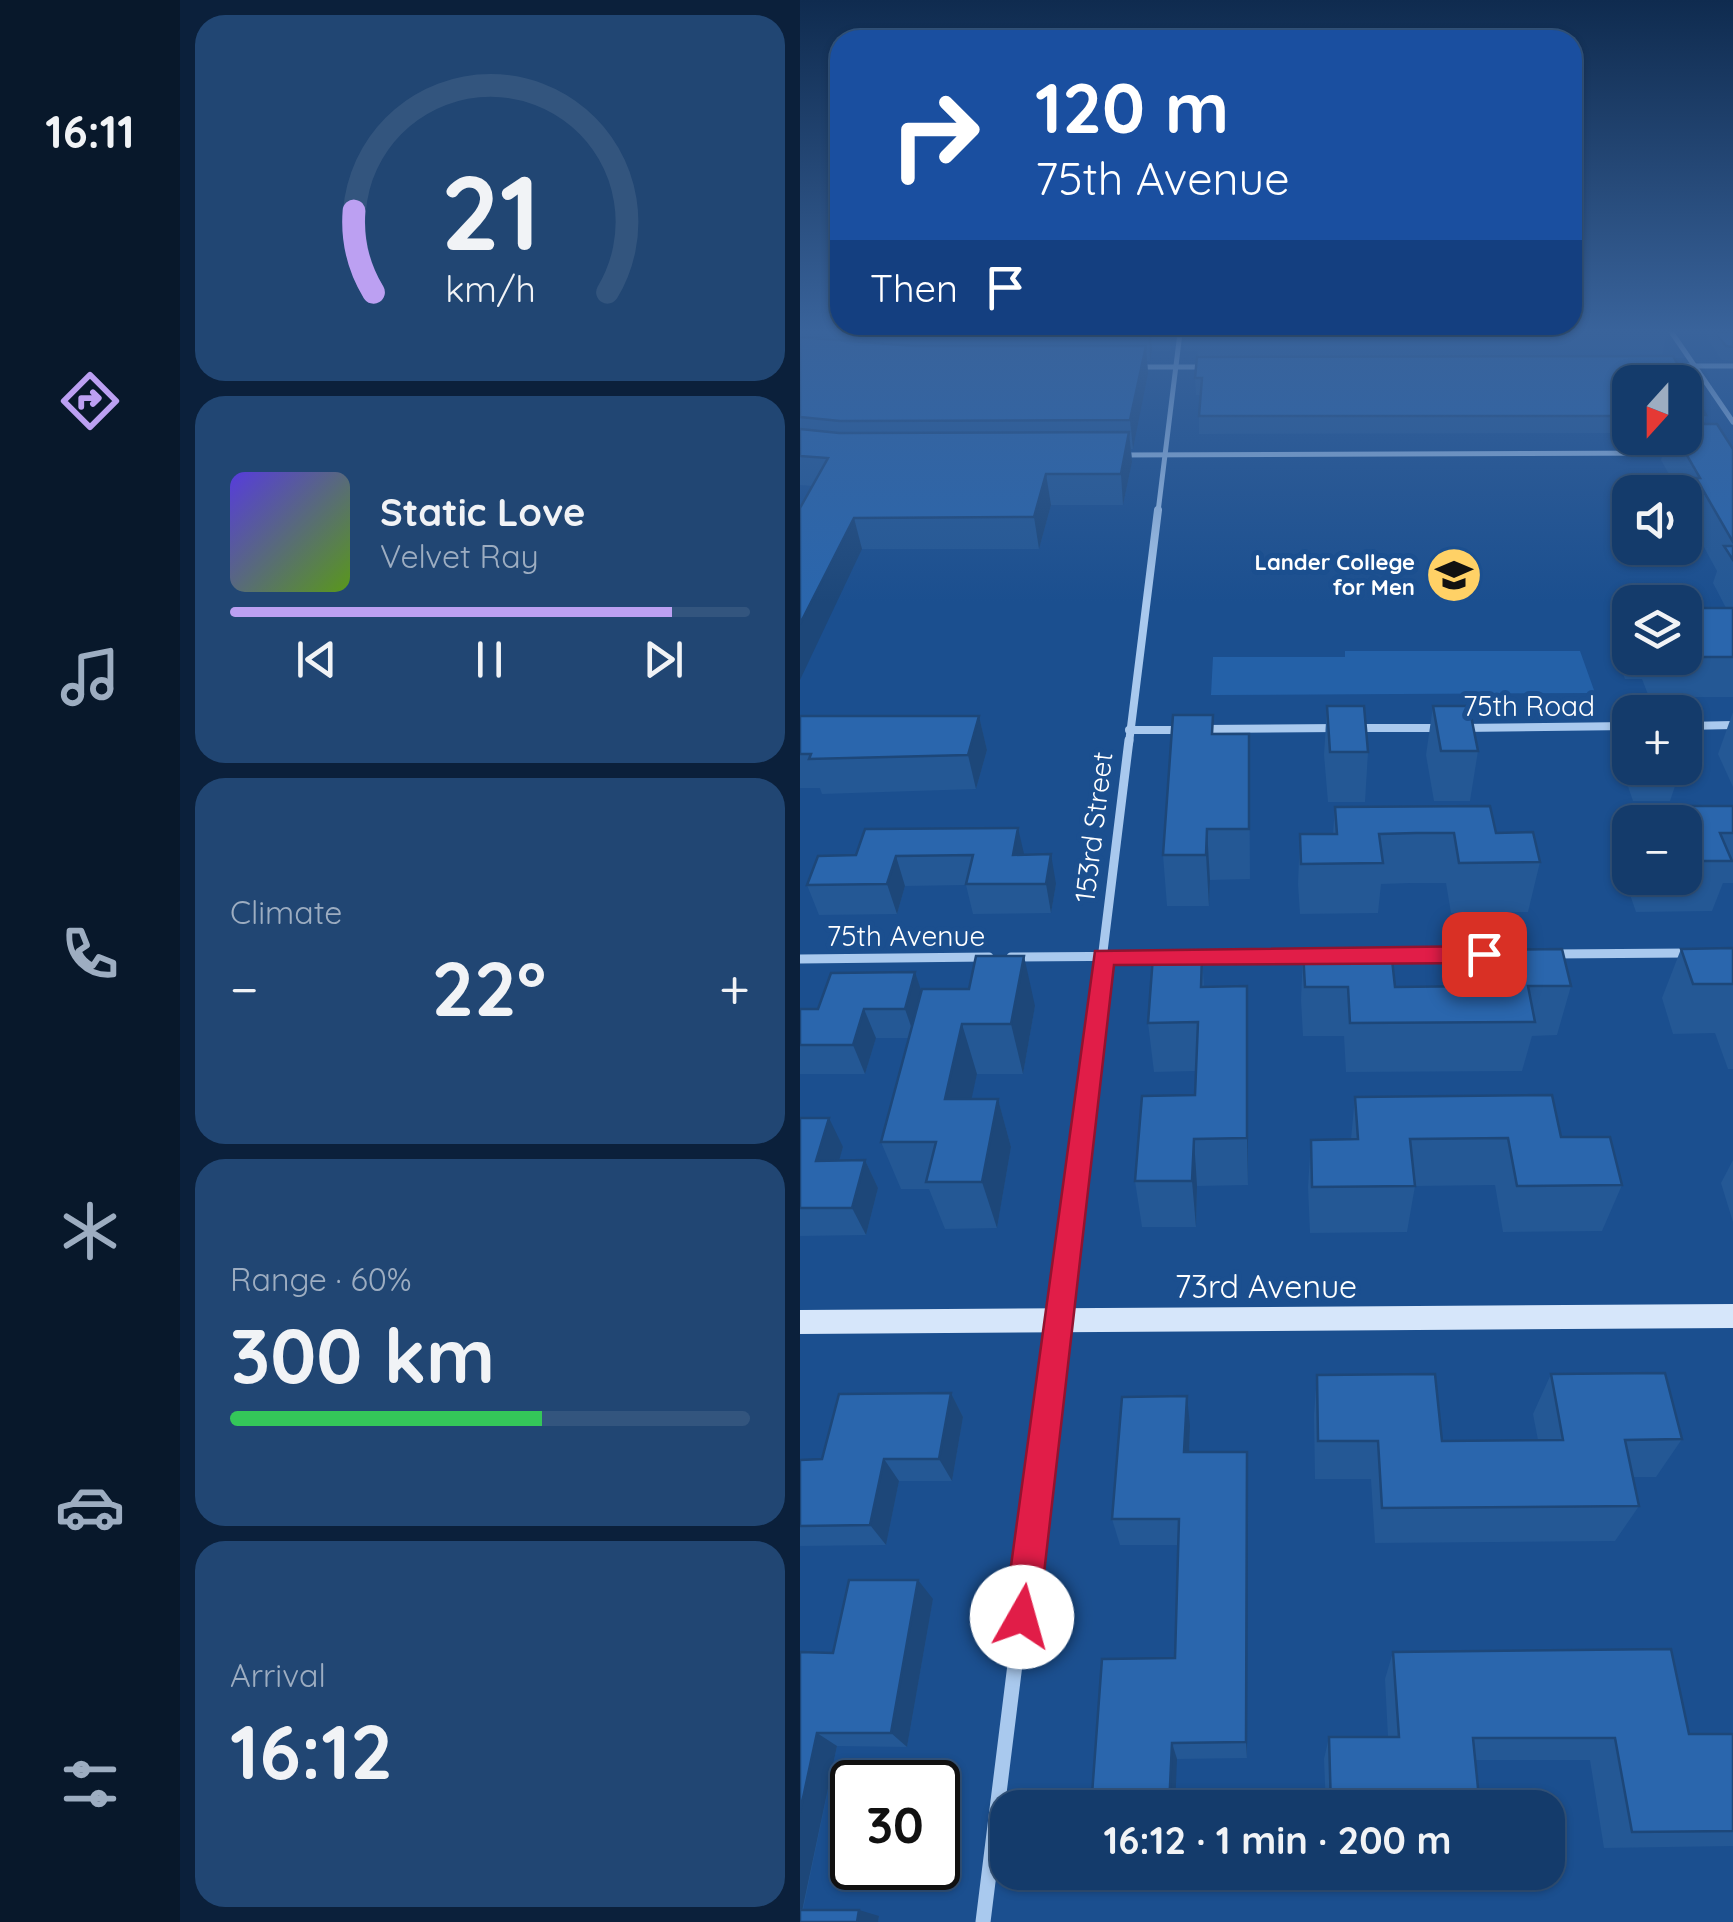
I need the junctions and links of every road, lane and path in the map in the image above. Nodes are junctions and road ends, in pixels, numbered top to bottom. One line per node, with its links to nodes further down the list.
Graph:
1 (1168, 423): 4 (street, 153rd Street)
2 (1612, 454): 4 (street)
3 (1112, 455): 4 (street)
4 (1164, 455): 8 (street, 153rd Street)
5 (1612, 726): 8 (street, 75th Road)
6 (1702, 726): 7 (street)
7 (1733, 726)
8 (1129, 730): 14 (street, 153rd Street)
9 (1499, 954): 13 (street)
10 (1539, 954): 11 (street)
11 (1694, 954)
12 (1321, 955): 14 (street, 75th Avenue)
13 (1360, 955)
14 (1103, 956): 15 (street, 75th Avenue); 17 (street, 153rd Street)
15 (800, 959)
16 (1733, 1316): 17 (street, 73rd Avenue)
17 (1059, 1320): 18 (street, 73rd Avenue); 19 (street, 153rd Street)
18 (800, 1322)
19 (983, 1922)

